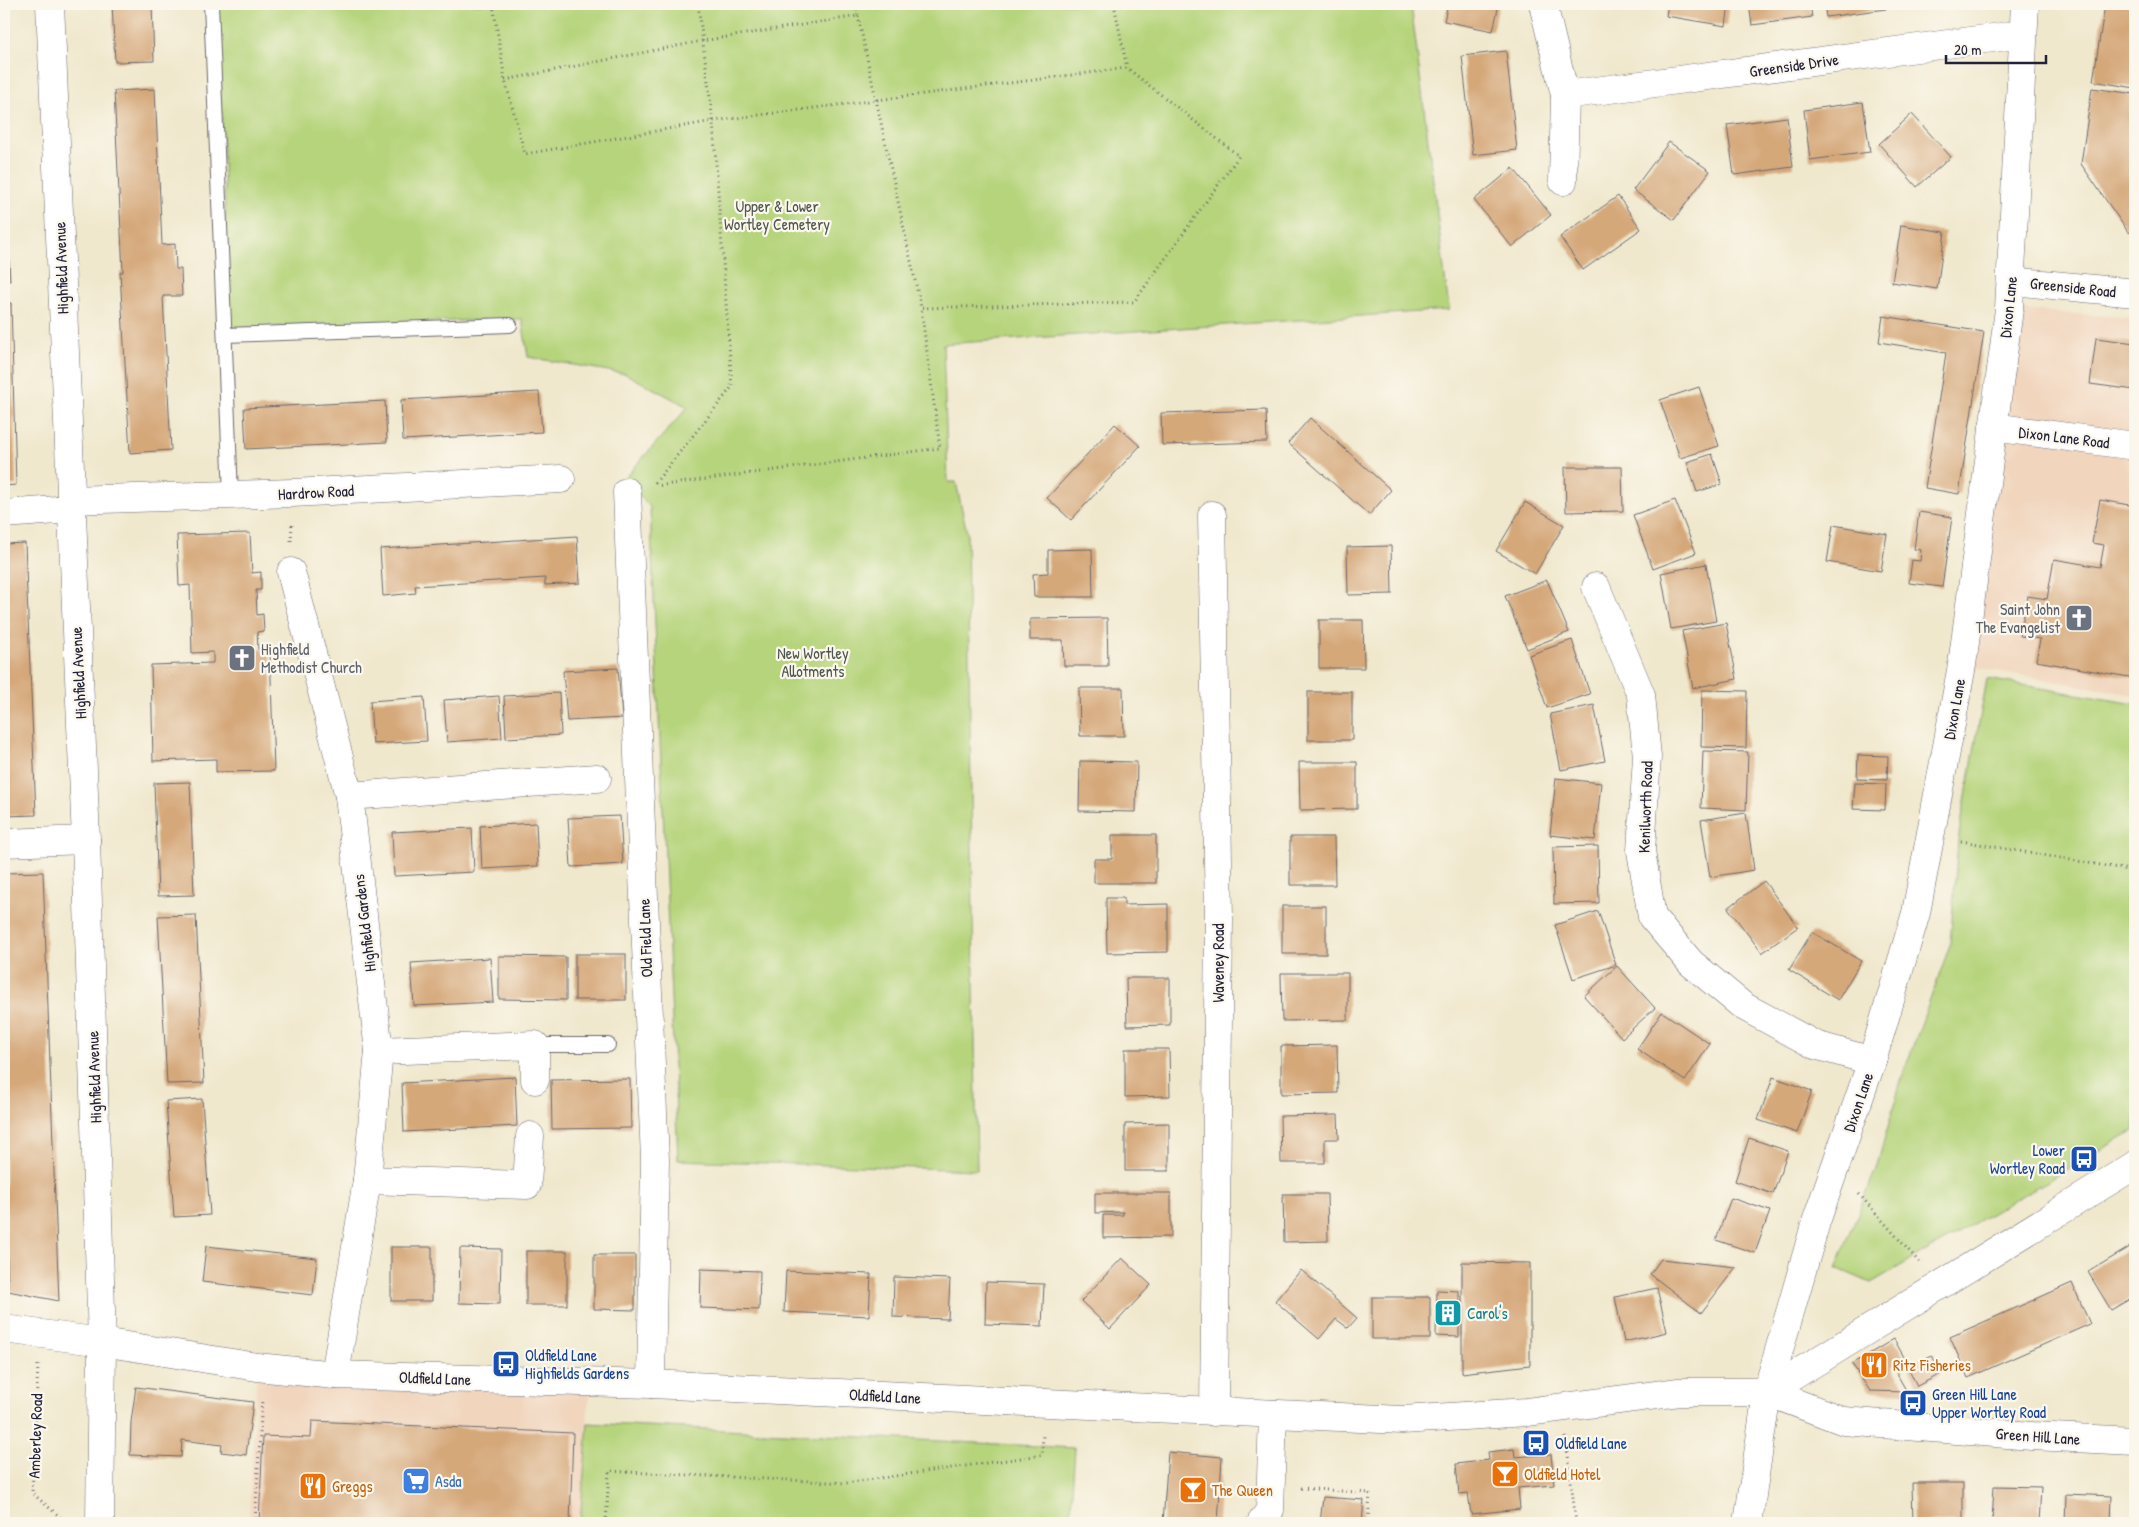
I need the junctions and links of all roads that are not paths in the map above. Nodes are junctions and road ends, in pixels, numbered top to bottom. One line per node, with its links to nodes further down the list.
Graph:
1 (50, 4): 17 (street, Highfield Avenue)
2 (211, 4): 11 (lane)
3 (1543, 4): 6 (street)
4 (2025, 4): 5 (street, Dixon Lane)
5 (2023, 34): 6 (street, Greenside Drive); 8 (street, Dixon Lane)
6 (1564, 96): 7 (street)
7 (1563, 182)
8 (2012, 281): 9 (street, Greenside Road); 12 (street, Dixon Lane)
9 (2135, 293)
10 (510, 326): 11 (lane)
11 (225, 335): 16 (lane)
12 (1993, 427): 13 (street, Dixon Lane Road); 29 (street, Dixon Lane)
13 (2135, 446)
14 (561, 480): 16 (street, Hardrow Road)
15 (627, 492): 37 (street, Old Field Lane)
16 (231, 495): 17 (street, Hardrow Road)
17 (70, 504): 18 (street, Hardrow Road); 24 (street, Highfield Avenue)
18 (4, 514)
19 (1212, 515): 39 (street, Waveney Road)
20 (291, 572): 23 (street, Highfield Gardens)
21 (1596, 587): 29 (street, Kenilworth Road)
22 (597, 778): 23 (street)
23 (349, 796): 28 (street, Highfield Gardens)
24 (86, 840): 25 (street); 35 (street, Highfield Avenue)
25 (4, 844)
26 (535, 1045): 27 (lane); 28 (street); 30 (street)
27 (608, 1045)
28 (379, 1051): 33 (street, Highfield Gardens)
29 (1872, 1062): 38 (street, Dixon Lane)
30 (535, 1080)
31 (530, 1136): 33 (street)
32 (2135, 1165): 38 (street)
33 (367, 1180): 36 (street, Highfield Gardens)
34 (4, 1329): 35 (street, Oldfield Lane)
35 (102, 1342): 36 (street, Oldfield Lane); 42 (street)
36 (335, 1375): 37 (street, Oldfield Lane)
37 (651, 1384): 39 (street, Oldfield Lane)
38 (1767, 1392): 40 (street, Oldfield Lane); 41 (street, Green Hill Lane); 44 (street, Dixon Lane)
39 (1214, 1412): 40 (street, Oldfield Lane)
40 (1273, 1414): 43 (street)
41 (2135, 1441)
42 (100, 1523)
43 (1261, 1523)
44 (1748, 1523)

